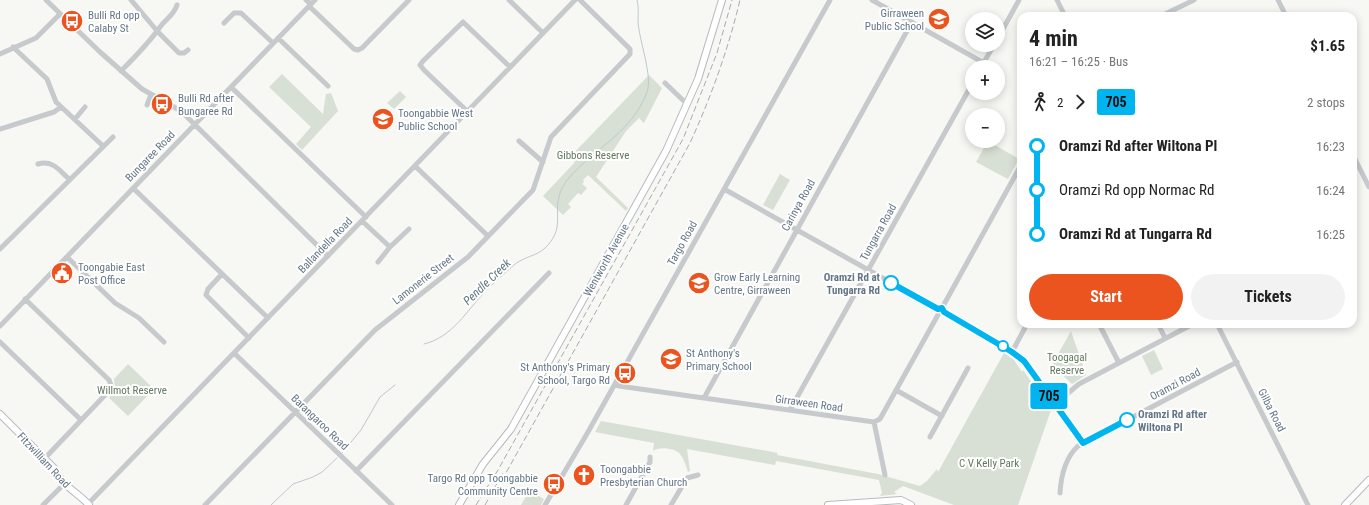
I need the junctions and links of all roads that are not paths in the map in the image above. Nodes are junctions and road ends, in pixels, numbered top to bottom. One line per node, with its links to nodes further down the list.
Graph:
1 (46, 0): 20 (street)
2 (131, 0): 24 (street)
3 (306, 0): 15 (street)
4 (409, 0): 15 (street)
5 (509, 0): 25 (street)
6 (575, 0): 25 (street, Ballandella Road)
7 (580, 0): 50 (street, Lamonerie Street)
8 (722, 0): 39 (main road, Wentworth Avenue)
9 (830, 0): 58 (street, Targo Road)
10 (872, 0): 21 (street)
11 (1019, 0): 23 (street)
12 (1057, 0): 17 (street)
13 (1194, 0): 18 (street)
14 (1278, 0): 19 (street)
15 (312, 3): 26 (street, Bungaree Road)
16 (177, 5): 24 (street)
17 (1063, 12)
18 (1169, 12)
19 (1284, 12)
20 (60, 14): 28 (street); 33 (street)
21 (912, 22): 31 (street); 61 (street, Carinya Road)
22 (224, 23): 27 (street)
23 (1005, 25)
24 (158, 32): 29 (street); 33 (street)
25 (543, 33): 32 (street, Ballandella Road)
26 (278, 38): 27 (street, Bungaree Road); 35 (street)
27 (273, 43): 36 (street, Bungaree Road)
28 (13, 47): 30 (street); 42 (street)
29 (188, 50)
30 (0, 54)
31 (975, 60)
32 (510, 67): 43 (street, Ballandella Road); 43 (street)
33 (121, 71): 37 (street)
34 (665, 84): 39 (street)
35 (328, 86)
36 (231, 87): 45 (street, Bungaree Road); 59 (street)
37 (151, 95): 40 (street); 45 (street)
38 (965, 97): 68 (street, Tungarra Road)
39 (687, 104): 114 (main road, Wentworth Avenue)
40 (146, 105)
41 (84, 106): 44 (street)
42 (61, 107): 44 (street); 46 (street)
43 (468, 112): 53 (street, Ballandella Road)
44 (75, 119): 49 (street)
45 (194, 125): 57 (street, Bungaree Road); 65 (street)
46 (0, 129)
47 (113, 137): 49 (street)
48 (519, 141): 50 (street)
49 (102, 146): 55 (street)
50 (543, 162): 62 (street, Lamonerie Street)
51 (1357, 163): 56 (street)
52 (38, 164): 55 (street)
53 (415, 166): 59 (street, Ballandella Road); 62 (street)
54 (1017, 171): 72 (street)
55 (69, 179): 64 (street)
56 (1369, 187)
57 (133, 188): 66 (street, Bungaree Road); 70 (street)
58 (724, 189): 61 (street); 89 (street, Targo Road)
59 (364, 219): 63 (street); 65 (street, Ballandella Road)
60 (409, 229): 63 (street)
61 (796, 229): 68 (street); 91 (street, Carinya Road)
62 (488, 236): 94 (street, Lamonerie Street)
63 (390, 247): 67 (street)
64 (0, 249)
65 (328, 256): 73 (street, Ballandella Road)
66 (67, 257): 71 (street, Bungaree Road); 83 (street)
67 (378, 262)
68 (868, 270): 72 (street); 93 (street, Tungarra Road)
69 (549, 273): 103 (street)
70 (222, 274): 73 (street); 80 (street)
71 (25, 299): 74 (street, Bungaree Road); 97 (street)
72 (941, 311): 84 (street); 90 (street)
73 (268, 318): 80 (street, Ballandella Road)
74 (0, 326)
75 (1025, 328): 84 (street)
76 (1101, 328): 87 (street)
77 (1160, 328): 81 (street)
78 (1185, 328): 81 (street)
79 (1219, 328): 86 (street, Gilba Road)
80 (249, 338): 85 (street, Ballandella Road)
81 (1165, 338): 87 (street)
82 (0, 342): 97 (street)
83 (164, 342)
84 (1012, 352): 92 (street)
85 (234, 353): 94 (street, Barangaroo Road); 110 (street, Ballandella Road)
86 (1237, 362): 100 (street, Oramzi Road); 121 (street, Gilba Road)
87 (1119, 363): 92 (street)
88 (968, 368): 96 (street)
89 (615, 384): 91 (street, Girraween Road); 109 (street, Targo Road)
90 (896, 390): 96 (street); 98 (street)
91 (704, 398): 93 (street, Girraween Road)
92 (1055, 404): 100 (street)
93 (790, 410): 98 (street, Girraween Road)
94 (295, 412): 103 (street, Barangaroo Road); 112 (street, Lamonerie Street)
95 (0, 414): 102 (main road, Fitzwilliam Road)
96 (942, 416): 99 (street)
97 (81, 420): 102 (street)
98 (874, 422): 105 (street)
99 (930, 437)
100 (1083, 443): 108 (street, Oramzi Road)
101 (650, 457): 117 (street)
102 (44, 458): 107 (main road, Fitzwilliam Road)
103 (356, 471): 113 (street, Barangaroo Road)
104 (698, 475): 118 (street)
105 (884, 475)
106 (1369, 480): 122 (main road)
107 (65, 483): 110 (main road, Fitzwilliam Road); 111 (street)
108 (1060, 493)
109 (552, 497): 115 (street, Targo Road); 116 (street, Targo Road)
110 (89, 504)
111 (43, 505)
112 (205, 505)
113 (392, 505)
114 (459, 505)
115 (545, 505)
116 (549, 505)
117 (626, 505)
118 (671, 505)
119 (828, 505): 120 (main road)
120 (911, 505)
121 (1308, 505)
122 (1345, 505)

